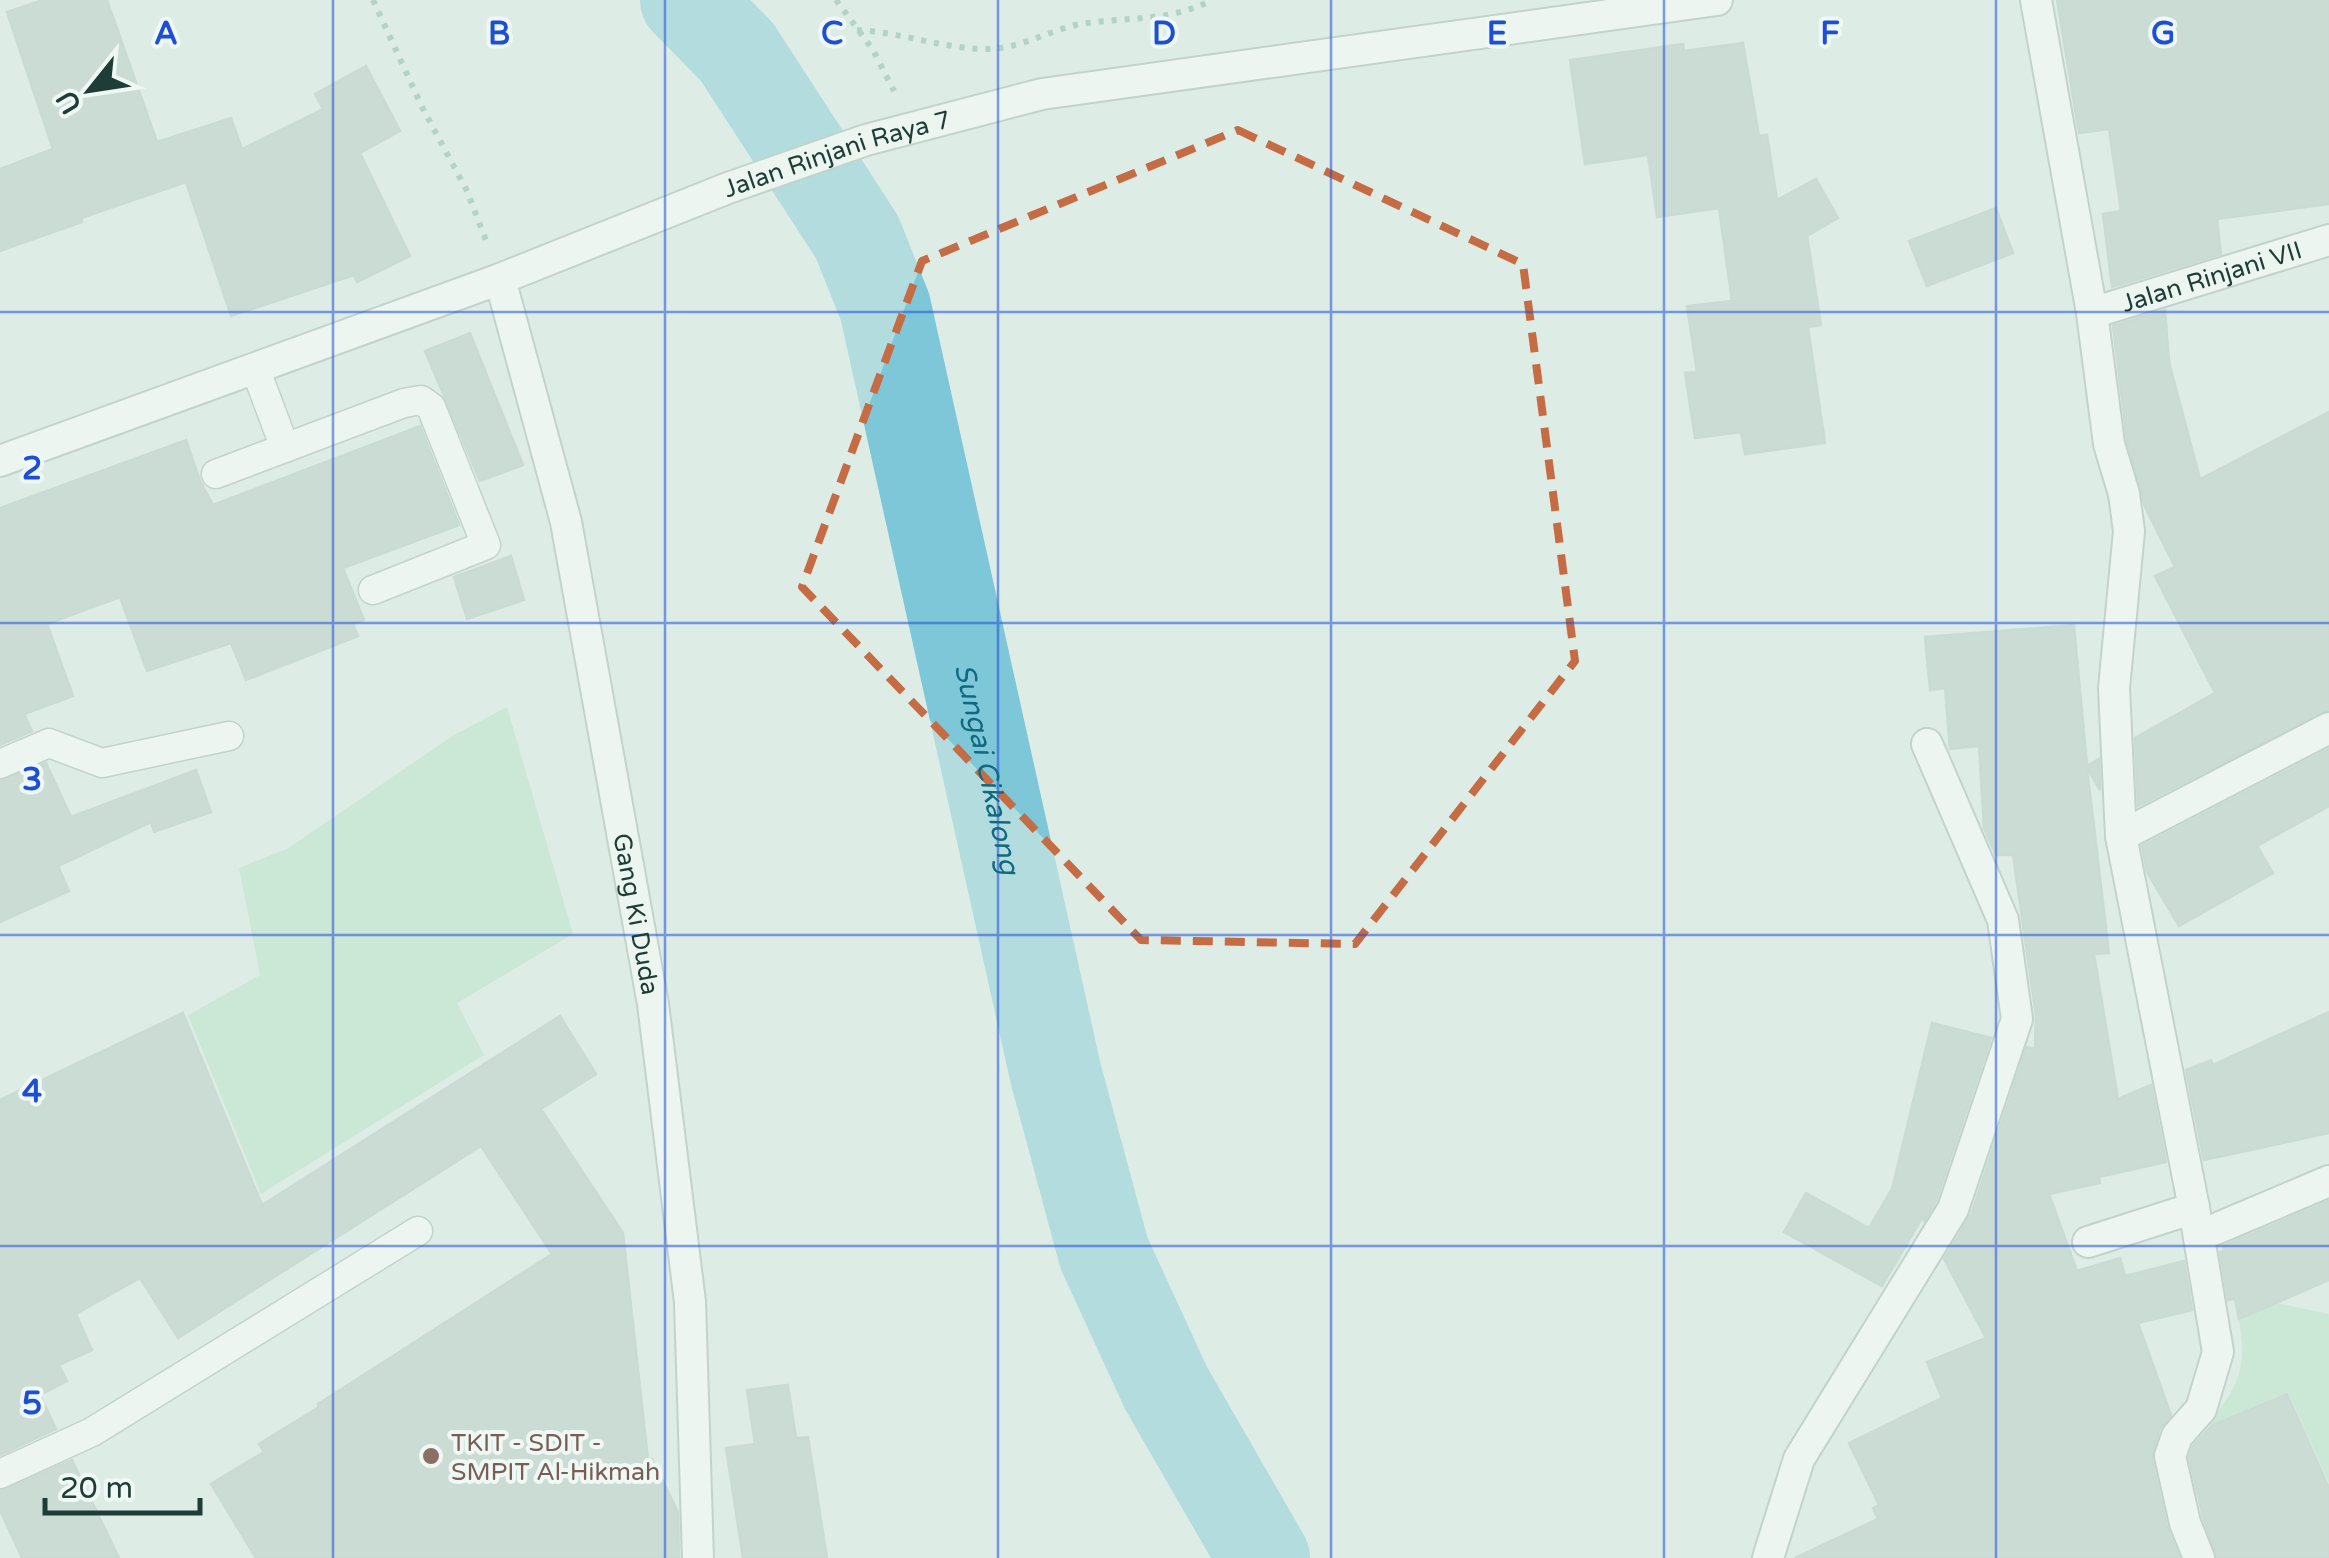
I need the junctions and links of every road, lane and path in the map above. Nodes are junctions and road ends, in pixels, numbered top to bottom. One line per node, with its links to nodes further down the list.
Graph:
1 (373, 0): 9 (path)
2 (836, 0): 6 (path)
3 (1212, 0): 6 (path)
4 (1717, 0): 9 (street, Jalan Rinjani Raya 7)
5 (2036, 0): 10 (street)
6 (858, 30): 7 (path)
7 (873, 50)
8 (2329, 240): 10 (street, Jalan Rinjani VII)
9 (500, 280): 11 (street, Jalan Rinjani Raya 7); 26 (street, Gang Ki Duda)
10 (2092, 312): 20 (street)
11 (255, 368): 12 (lane); 13 (street, Jalan Rinjani Raya 7)
12 (285, 448): 14 (lane); 15 (lane)
13 (0, 461)
14 (216, 474)
15 (373, 590)
16 (2329, 728): 20 (street)
17 (229, 736): 19 (lane)
18 (1927, 744): 27 (street)
19 (0, 764)
20 (2121, 836): 22 (street)
21 (2329, 1181): 22 (street)
22 (2196, 1222): 24 (street); 28 (street)
23 (418, 1231): 25 (lane)
24 (2088, 1242)
25 (0, 1474)
26 (698, 1558)
27 (1768, 1558)
28 (2199, 1558)

